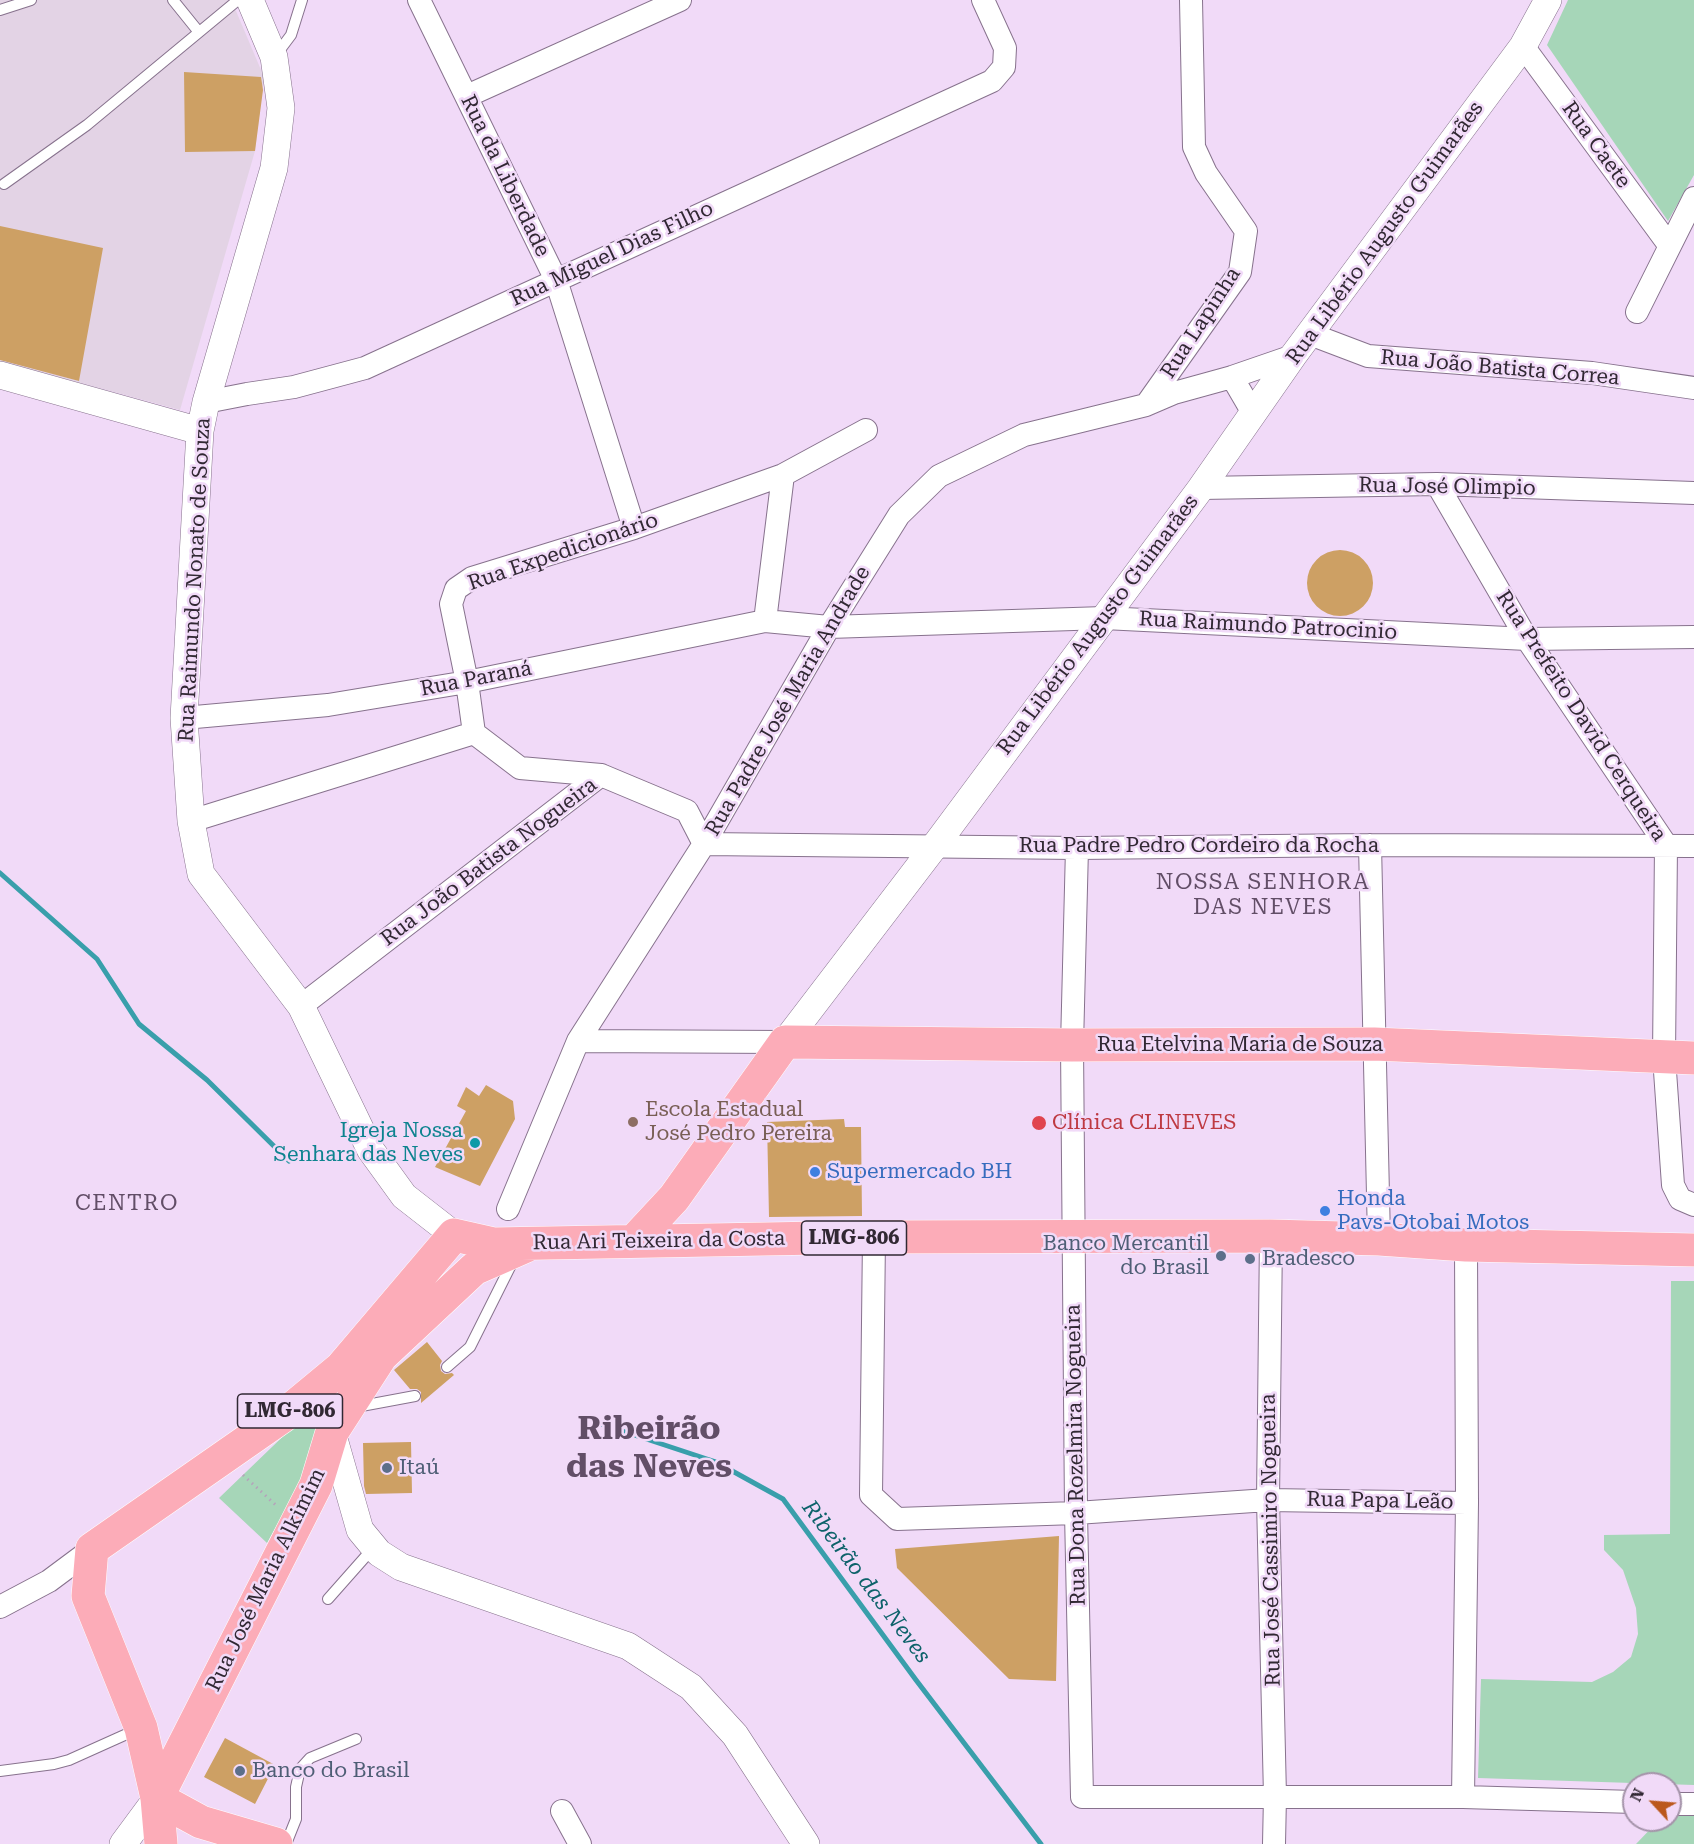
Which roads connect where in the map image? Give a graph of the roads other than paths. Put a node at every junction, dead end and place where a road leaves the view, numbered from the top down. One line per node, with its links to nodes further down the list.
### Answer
1 (32, 0): 11 (lane)
2 (173, 0): 12 (lane)
3 (238, 0): 12 (lane)
4 (250, 0): 14 (street, Rua Raimundo Nonato de Souza)
5 (302, 0): 14 (lane)
6 (419, 0): 15 (street, Rua da Liberdade)
7 (680, 0): 15 (street)
8 (983, 0): 19 (street, Rua Miguel Dias Filho)
9 (1191, 0): 27 (street, Rua Lapinha)
10 (1548, 0): 13 (street, Rua Libério Augusto Guimarães)
11 (0, 10)
12 (198, 31): 16 (lane)
13 (1523, 46): 18 (street, Rua Caete); 21 (street, Rua Libério Augusto Guimarães)
14 (274, 57): 26 (street, Rua Raimundo Nonato de Souza)
15 (467, 96): 19 (street, Rua da Liberdade)
16 (4, 184)
17 (1694, 198): 18 (street)
18 (1669, 245): 20 (street)
19 (556, 280): 26 (street, Rua Miguel Dias Filho); 35 (street, Rua da Liberdade)
20 (1637, 312)
21 (1310, 334): 22 (street, Rua Libério Augusto Guimarães); 25 (street, Rua João Batista Correa)
22 (1293, 356): 24 (street, Rua Padre José Maria Andrade); 28 (street, Rua Libério Augusto Guimarães)
23 (0, 375): 30 (street)
24 (1232, 377): 27 (street, Rua Padre José Maria Andrade); 28 (street)
25 (1694, 388)
26 (206, 402): 30 (street, Rua Raimundo Nonato de Souza)
27 (1146, 405): 38 (street, Rua Padre José Maria Andrade)
28 (1253, 413): 33 (street, Rua Libério Augusto Guimarães)
29 (866, 430): 31 (street, Rua Expedicionário)
30 (200, 431): 42 (street, Rua Raimundo Nonato de Souza)
31 (783, 476): 35 (street, Rua Expedicionário); 37 (street)
32 (1437, 484): 33 (street, Rua José Olimpio); 34 (street, Rua José Olimpio); 40 (street, Rua Prefeito David Cerqueira)
33 (1201, 488): 36 (street, Rua Libério Augusto Guimarães)
34 (1694, 493)
35 (634, 528): 41 (street, Rua Expedicionário)
36 (1104, 618): 38 (street, Rua Raimundo Patrocinio); 40 (street, Rua Raimundo Patrocinio); 50 (street, Rua Libério Augusto Guimarães)
37 (765, 621): 38 (street, Rua Paraná); 41 (street, Rua Paraná)
38 (829, 627): 46 (street, Rua Padre José Maria Andrade)
39 (1694, 637): 40 (street, Rua Raimundo Patrocinio)
40 (1527, 639): 48 (street, Rua Prefeito David Cerqueira)
41 (467, 682): 42 (street, Rua Paraná); 43 (street, Rua Expedicionário)
42 (183, 718): 45 (street, Rua Raimundo Nonato de Souza)
43 (474, 733): 44 (street); 45 (street)
44 (601, 775): 46 (street, Rua João Batista Nogueira); 52 (street, Rua João Batista Nogueira)
45 (191, 821): 52 (street, Rua Raimundo Nonato de Souza)
46 (704, 844): 50 (street, Rua Padre Pedro Cordeiro da Rocha); 53 (street, Rua Padre José Maria Andrade)
47 (1370, 845): 48 (street, Rua Padre Pedro Cordeiro da Rocha); 51 (street, Rua Padre Pedro Cordeiro da Rocha); 55 (street)
48 (1666, 845): 49 (street, Rua Padre Pedro Cordeiro da Rocha); 57 (street, Rua Prefeito David Cerqueira)
49 (1694, 846)
50 (934, 847): 51 (street, Rua Padre Pedro Cordeiro da Rocha); 54 (street, Rua Libério Augusto Guimarães)
51 (1077, 848): 56 (street, Rua Dona Rozelmira Nogueira)
52 (301, 1006): 61 (street, Rua Raimundo Nonato de Souza)
53 (578, 1041): 54 (street); 60 (street, Rua Padre José Maria Andrade)
54 (785, 1042): 56 (highway, Rua Etelvina Maria de Souza); 58 (highway, Rua Libério Augusto Guimarães)
55 (1374, 1044): 56 (highway, Rua Etelvina Maria de Souza); 57 (highway, Rua Etelvina Maria de Souza); 65 (street)
56 (1072, 1045): 62 (street, Rua Dona Rozelmira Nogueira)
57 (1679, 1057): 59 (street, Rua Prefeito David Cerqueira)
58 (674, 1198): 66 (highway, Rua Libério Augusto Guimarães); 67 (highway)
59 (1694, 1205)
60 (508, 1209)
61 (454, 1235): 69 (highway, Rua Ari Teixeira da Costa / LMG-806); 71 (highway); 79 (highway, LMG-806)
62 (1074, 1236): 63 (highway, Rua Ari Teixeira da Costa / LMG-806); 64 (highway, Rua Ari Teixeira da Costa / LMG-806); 77 (street, Rua Dona Rozelmira Nogueira)
63 (1271, 1236): 65 (highway, Rua Ari Teixeira da Costa / LMG-806); 75 (street, Rua José Cassimiro Nogueira)
64 (874, 1237): 67 (highway, Rua Ari Teixeira da Costa / LMG-806); 77 (street, Rua Papa Leão)
65 (1379, 1239): 68 (highway, Rua Ari Teixeira da Costa / LMG-806)
66 (634, 1240): 67 (highway, Rua Ari Teixeira da Costa / LMG-806); 69 (highway, Rua Ari Teixeira da Costa / LMG-806)
67 (705, 1241)
68 (1466, 1245): 70 (highway, Rua Ari Teixeira da Costa / LMG-806); 76 (street)
69 (526, 1246): 71 (highway, Rua José Maria Alkimim / LMG-806); 72 (lane)
70 (1694, 1250)
71 (474, 1269): 74 (highway, Rua José Maria Alkimim / LMG-806)
72 (447, 1367)
73 (415, 1396): 74 (lane)
74 (339, 1420): 78 (street); 85 (highway, Rua José Maria Alkimim / LMG-806)
75 (1268, 1500): 76 (street, Rua Papa Leão); 77 (street, Rua Papa Leão); 88 (street, Rua José Cassimiro Nogueira)
76 (1467, 1503): 89 (street)
77 (1076, 1513): 88 (street, Rua Dona Rozelmira Nogueira)
78 (374, 1547): 82 (lane); 98 (street)
79 (92, 1549): 80 (street); 81 (highway)
80 (49, 1581): 81 (street); 83 (street)
81 (88, 1596): 84 (highway)
82 (328, 1599)
83 (0, 1607)
84 (141, 1728): 85 (highway); 87 (lane); 90 (highway)
85 (192, 1732): 90 (highway, Rua José Maria Alkimim / LMG-806)
86 (356, 1739): 96 (lane)
87 (0, 1771)
88 (1275, 1796): 89 (street); 99 (street, Rua José Cassimiro Nogueira)
89 (1463, 1797): 91 (street)
90 (157, 1798): 93 (street, Rua José Maria Alkimim); 94 (highway); 95 (highway)
91 (1622, 1802)
92 (562, 1811): 97 (street)
93 (123, 1844)
94 (160, 1844)
95 (276, 1844)
96 (286, 1844)
97 (580, 1844)
98 (806, 1844)
99 (1274, 1844)

